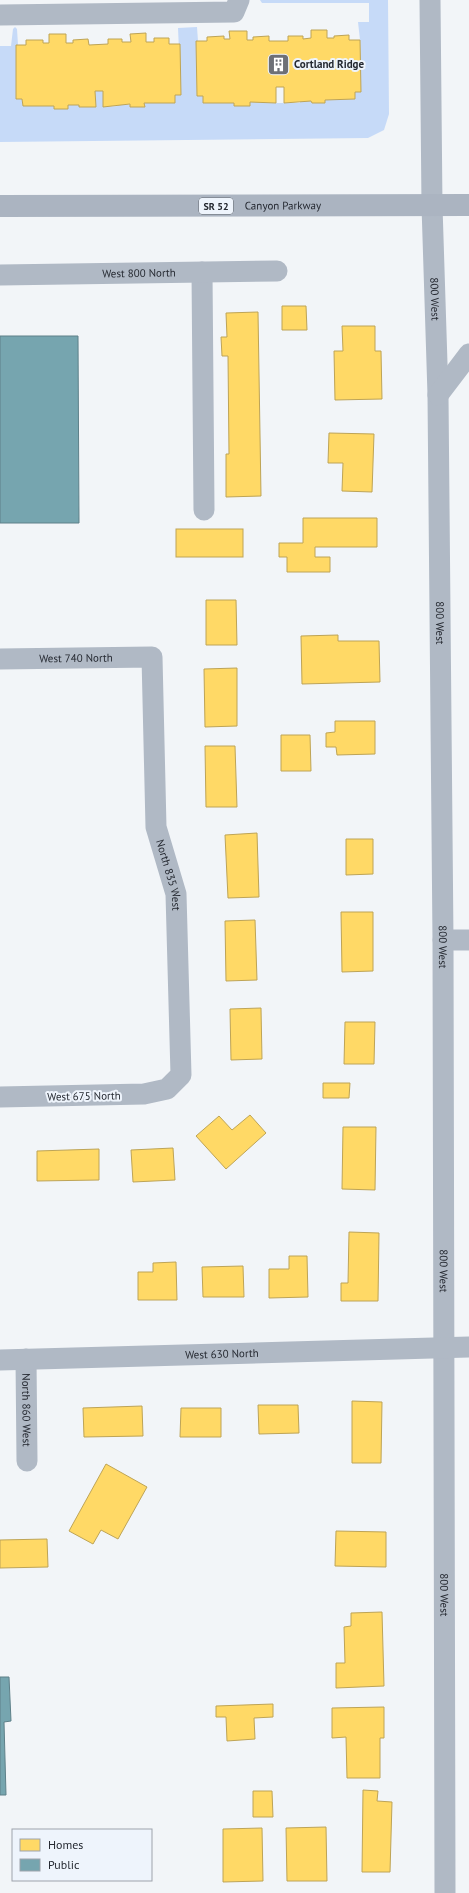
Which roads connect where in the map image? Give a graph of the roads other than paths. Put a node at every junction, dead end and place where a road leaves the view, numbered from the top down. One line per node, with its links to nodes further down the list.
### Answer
1 (239, 0): 3 (street)
2 (430, 0): 6 (street, 800 West)
3 (0, 15)
4 (469, 205): 6 (highway, Canyon Parkway / SR 52)
5 (0, 206): 6 (highway, Canyon Parkway / SR 52)
6 (432, 206): 11 (street, 800 West)
7 (277, 270): 8 (street, West 800 North)
8 (202, 272): 9 (street, West 800 North); 12 (street)
9 (0, 275)
10 (469, 354): 11 (street)
11 (438, 395): 15 (street, 800 West)
12 (204, 510)
13 (152, 657): 14 (street, West 740 North); 17 (street, North 835 West)
14 (0, 659)
15 (443, 940): 16 (street); 19 (street, 800 West)
16 (469, 940)
17 (167, 1089): 18 (street, West 675 North)
18 (0, 1097)
19 (443, 1347): 20 (street, West 630 North); 21 (street, West 630 North); 24 (street, 800 West)
20 (469, 1347)
21 (26, 1359): 22 (street, West 630 North); 23 (street, North 860 West)
22 (0, 1360)
23 (27, 1461)
24 (445, 1893)

